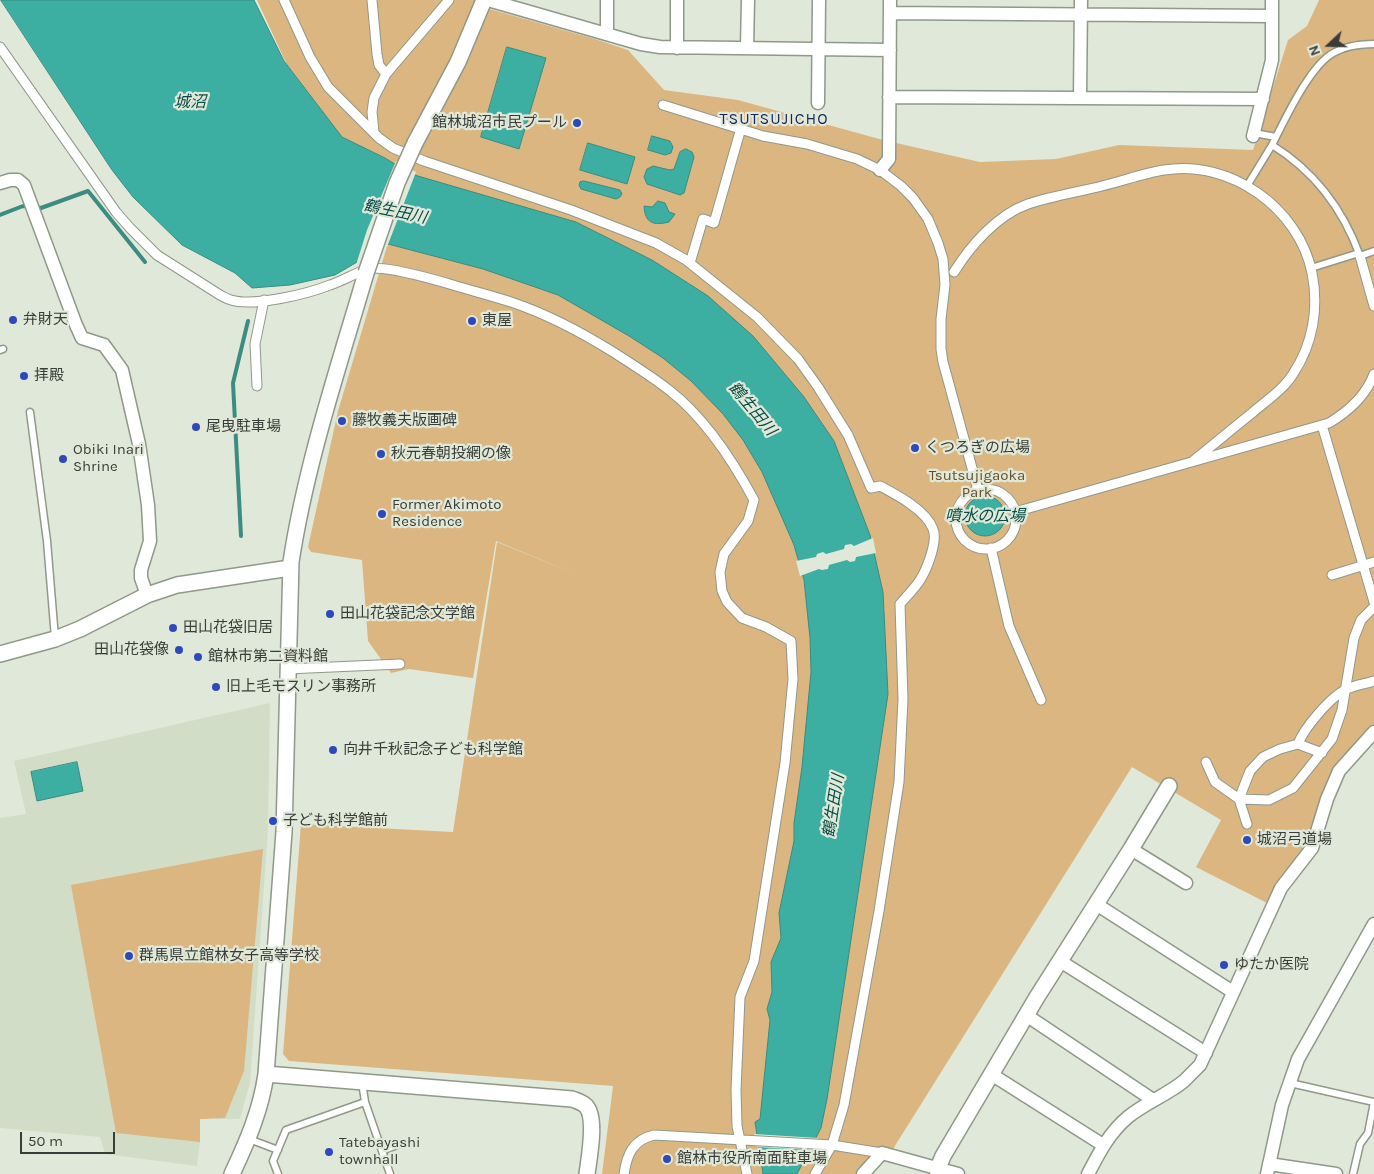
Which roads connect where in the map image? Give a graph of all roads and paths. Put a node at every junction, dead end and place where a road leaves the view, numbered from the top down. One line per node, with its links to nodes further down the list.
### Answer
1 (284, 0): 29 (street)
2 (372, 0): 22 (street)
3 (449, 0): 22 (street)
4 (484, 0): 53 (street, bridge)
5 (488, 0): 15 (street)
6 (608, 0): 15 (street)
7 (677, 0): 18 (street)
8 (748, 0): 19 (street)
9 (819, 0): 20 (street)
10 (1081, 0): 13 (street)
11 (1272, 0): 14 (street)
12 (890, 6): 13 (street); 21 (street)
13 (1081, 14): 14 (street); 24 (street)
14 (1272, 16): 25 (street)
15 (607, 34): 18 (street)
16 (1374, 44): 31 (lane)
17 (0, 47): 41 (street)
18 (677, 48): 19 (street)
19 (748, 48): 20 (street)
20 (818, 49): 21 (street); 26 (street)
21 (890, 50): 23 (street)
22 (386, 74): 29 (street)
23 (889, 97): 24 (street); 33 (street)
24 (1080, 98): 25 (street)
25 (1263, 99): 30 (street)
26 (818, 103)
27 (663, 105): 28 (street)
28 (741, 128): 33 (street); 38 (street)
29 (374, 132): 38 (street)
30 (1253, 134): 31 (lane)
31 (1276, 137): 32 (lane)
32 (1272, 145): 35 (lane); 37 (lane)
33 (880, 170): 48 (street)
34 (0, 183): 55 (street)
35 (1247, 186): 39 (street); 40 (street)
36 (1374, 251): 37 (lane)
37 (1360, 254): 39 (lane); 42 (street)
38 (690, 263): 90 (street)
39 (1311, 268): 47 (street)
40 (954, 272)
41 (264, 300): 44 (street); 88 (street)
42 (1374, 306)
43 (1374, 374): 46 (street)
44 (257, 386)
45 (30, 412): 58 (lane)
46 (1322, 425): 47 (street); 52 (street)
47 (1194, 461): 49 (street)
48 (978, 490): 49 (street); 50 (street)
49 (1015, 512): 50 (street)
50 (991, 548): 64 (street)
51 (1374, 562): 52 (street)
52 (1364, 565): 54 (street); 56 (street)
53 (290, 568): 55 (street); 61 (street)
54 (1332, 576)
55 (147, 595): 58 (street)
56 (1374, 602)
57 (1374, 607): 63 (street)
58 (55, 639): 59 (street)
59 (0, 654)
60 (400, 664): 61 (street)
61 (287, 669): 80 (street)
62 (1374, 681): 63 (street)
63 (1346, 689): 66 (street); 67 (street)
64 (1042, 700)
65 (1374, 732): 77 (street)
66 (1298, 744): 67 (street); 70 (street)
67 (1322, 753): 70 (street)
68 (1206, 762): 70 (street)
69 (1169, 786): 72 (street)
70 (1239, 799): 71 (street)
71 (1247, 824)
72 (1131, 849): 73 (street); 74 (street)
73 (1186, 883)
74 (1096, 904): 76 (street); 77 (street)
75 (1374, 924): 83 (street)
76 (1060, 960): 78 (street); 79 (street)
77 (1233, 992): 79 (street)
78 (1026, 1015): 81 (street); 84 (street)
79 (1206, 1052): 84 (street)
80 (266, 1074): 82 (street); 87 (street)
81 (991, 1074): 91 (street); 96 (street)
82 (362, 1082): 85 (lane); 100 (street)
83 (1290, 1084): 86 (lane); 95 (street)
84 (1153, 1100): 91 (street)
85 (365, 1102): 92 (lane); 93 (lane)
86 (1374, 1102): 108 (lane)
87 (248, 1138): 92 (lane); 97 (street)
88 (740, 1139): 90 (street); 101 (street); 102 (street)
89 (399, 1144): 93 (lane)
90 (828, 1145): 94 (street); 103 (street)
91 (1103, 1145): 106 (street)
92 (278, 1150): 98 (lane)
93 (382, 1151): 99 (lane)
94 (882, 1152): 96 (street); 104 (street)
95 (1268, 1169): 107 (street)
96 (938, 1171): 105 (street)
97 (232, 1174)
98 (278, 1174)
99 (390, 1174)
100 (588, 1174)
101 (624, 1174)
102 (747, 1174)
103 (815, 1174)
104 (863, 1174)
105 (958, 1174)
106 (1088, 1174)
107 (1336, 1174)
108 (1353, 1174)

